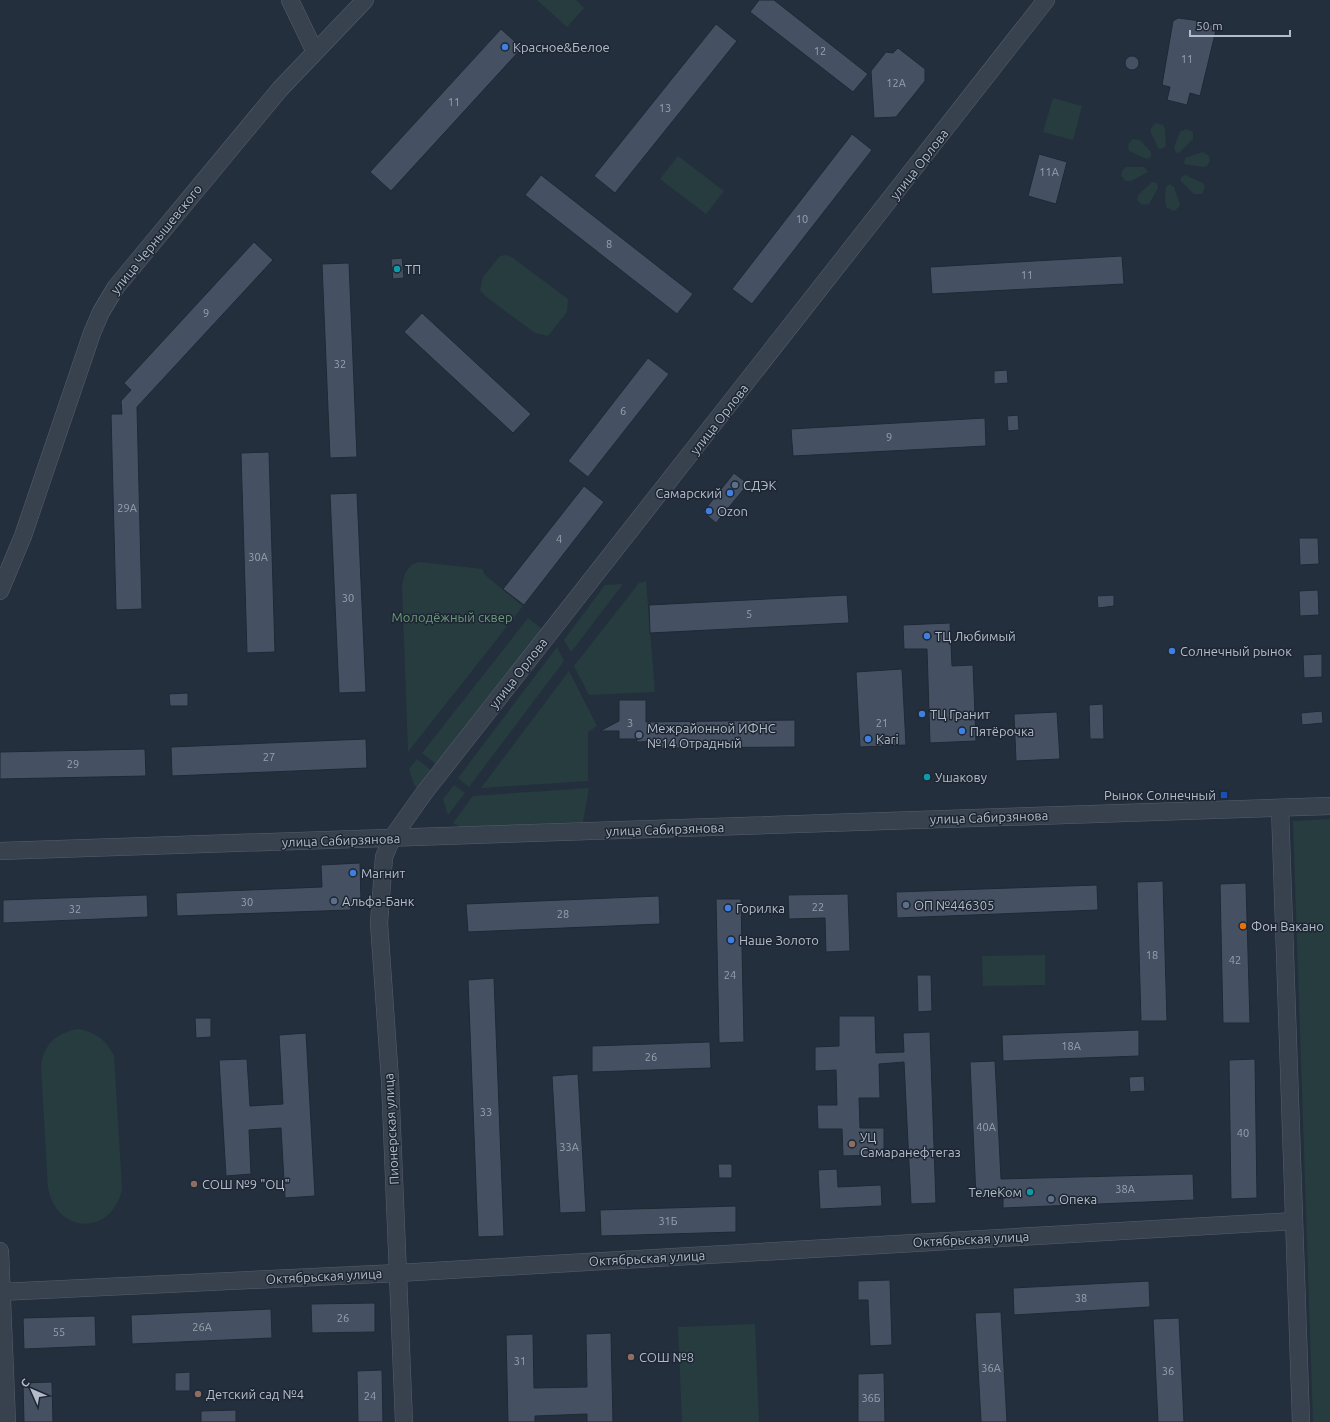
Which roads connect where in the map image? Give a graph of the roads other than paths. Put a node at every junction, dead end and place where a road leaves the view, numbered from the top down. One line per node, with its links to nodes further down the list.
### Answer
1 (290, 0): 4 (street)
2 (365, 0): 4 (street, улица Чернышевского)
3 (1046, 0): 8 (street, улица Орлова)
4 (315, 52): 5 (street, улица Чернышевского)
5 (0, 591)
6 (1330, 806): 7 (street, улица Сабирзянова)
7 (1280, 808): 8 (street, улица Сабирзянова); 10 (street)
8 (392, 838): 9 (street, улица Сабирзянова); 12 (street, Пионерская улица)
9 (0, 851)
10 (1294, 1221): 12 (street, Октябрьская улица); 16 (street)
11 (0, 1251): 13 (street)
12 (398, 1273): 13 (street, Октябрьская улица); 15 (street, Пионерская улица)
13 (1, 1292): 14 (street)
14 (7, 1422)
15 (404, 1422)
16 (1301, 1422)

